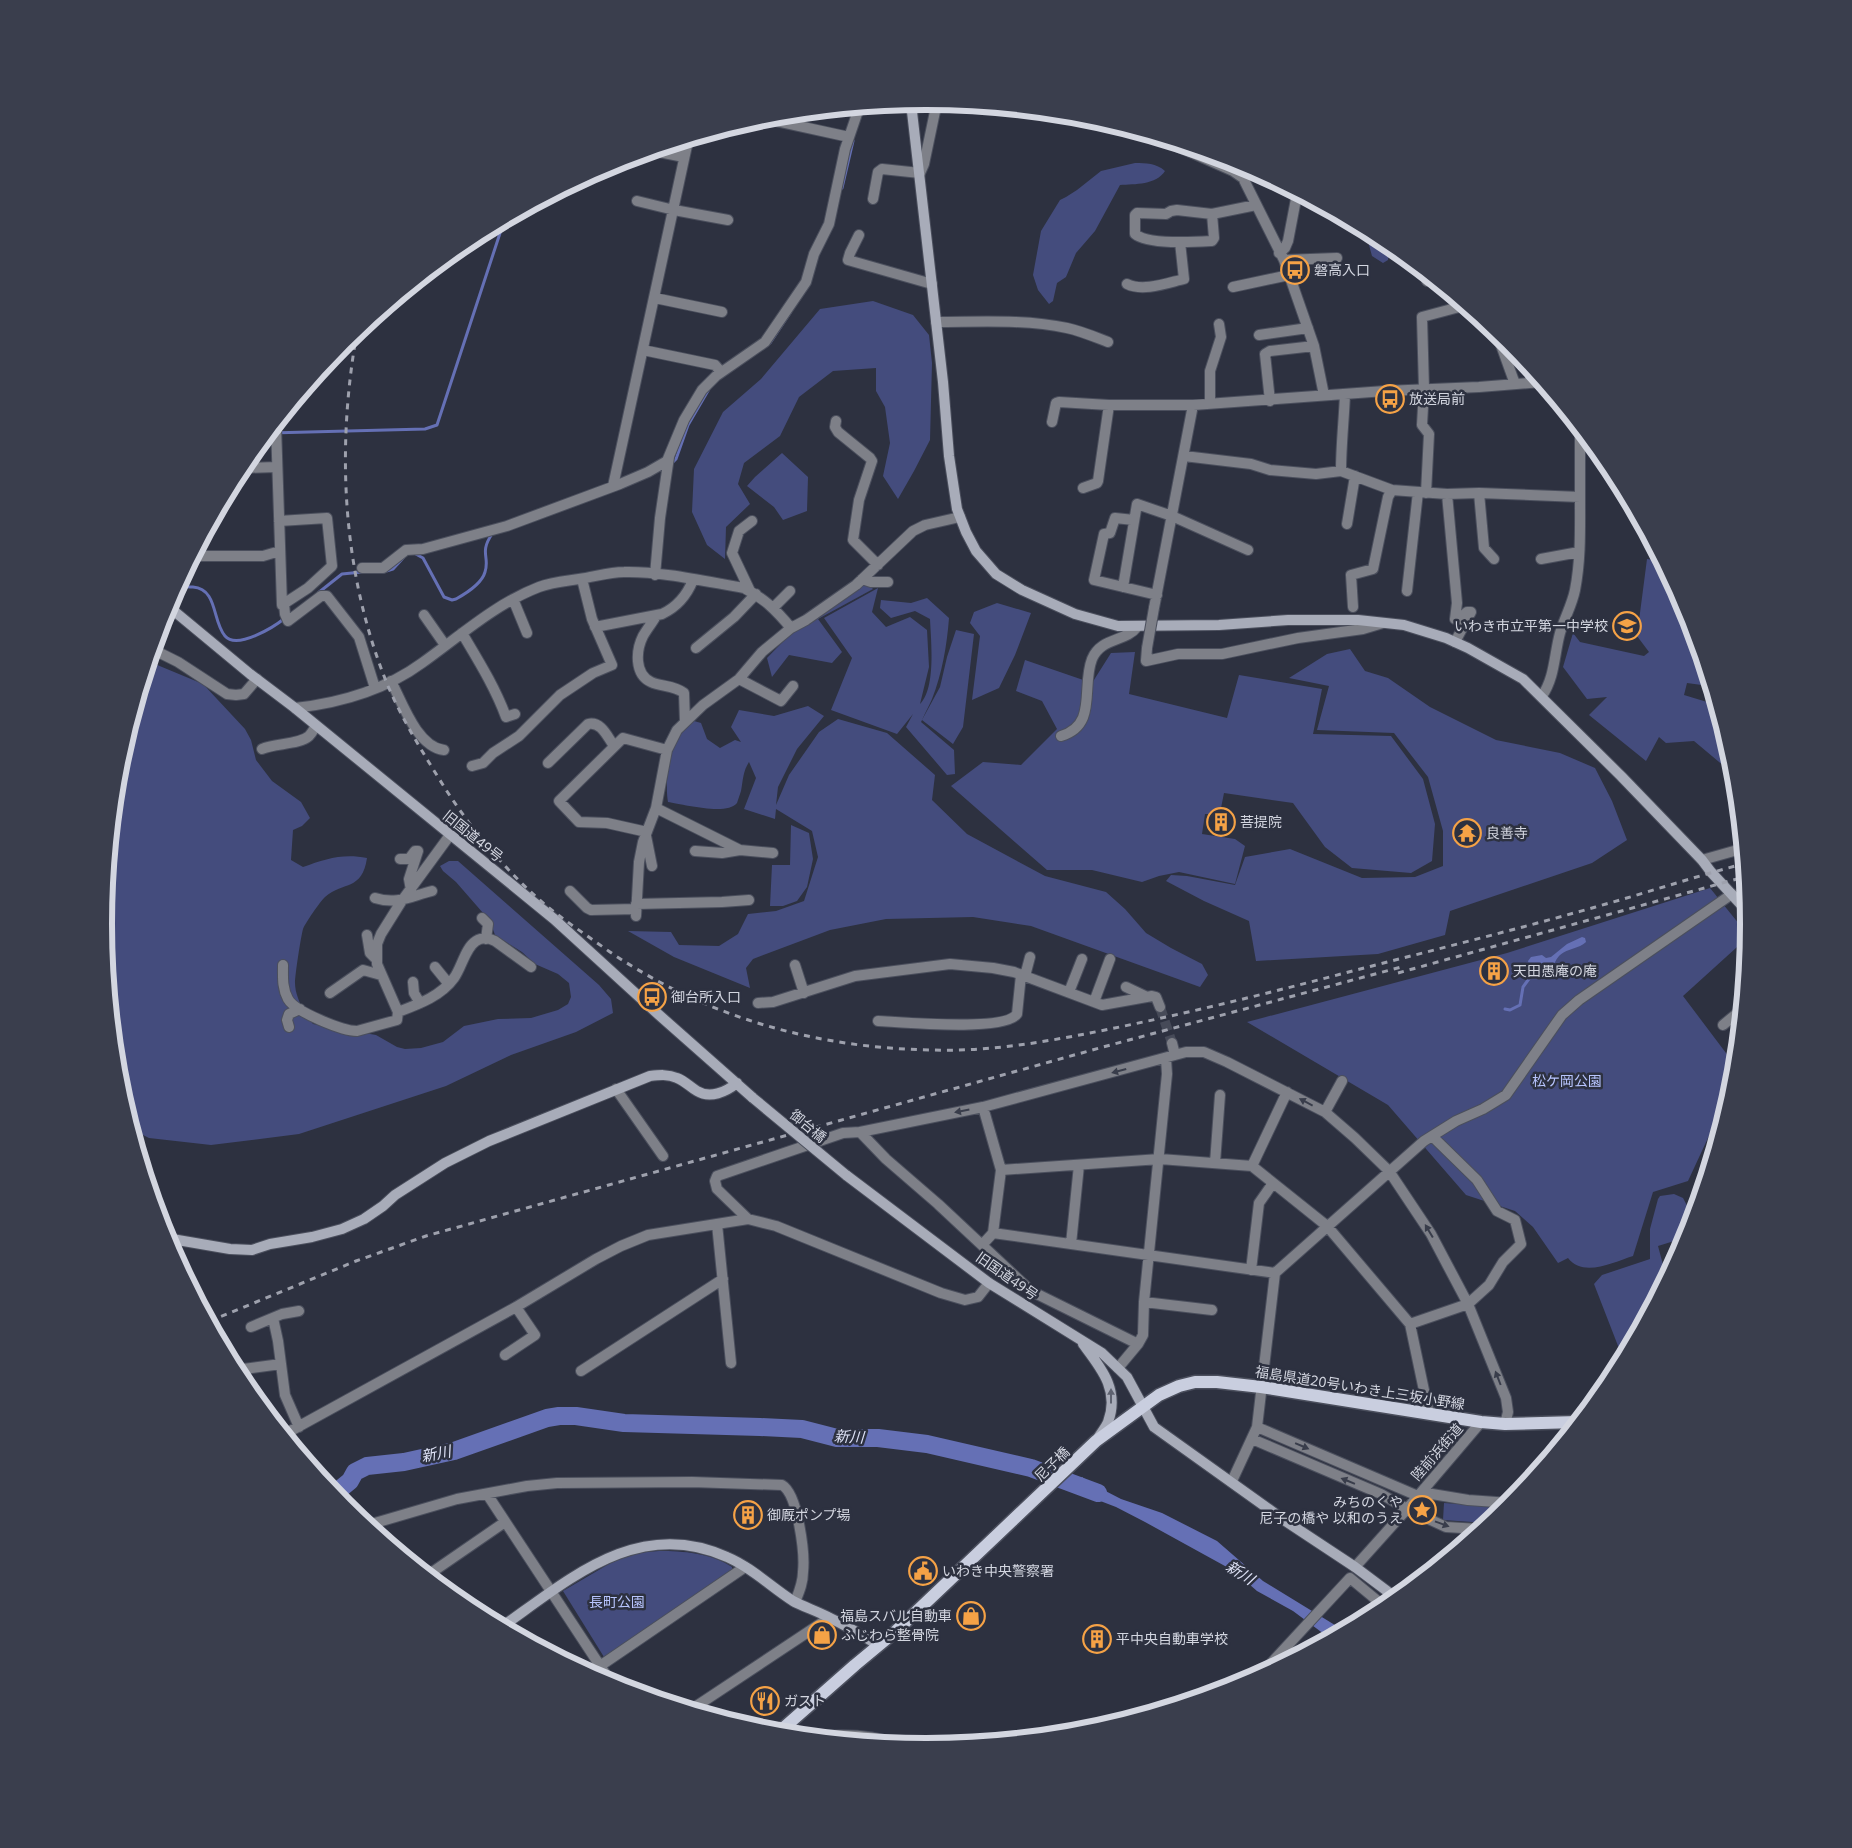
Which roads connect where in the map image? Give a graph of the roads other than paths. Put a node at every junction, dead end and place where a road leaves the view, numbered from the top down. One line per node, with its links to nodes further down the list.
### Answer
1 (935, 110): 10 (street)
2 (912, 111): 10 (street)
3 (857, 113): 5 (street)
4 (786, 123): 5 (street)
5 (849, 137): 37 (street)
6 (687, 146): 8 (street)
7 (664, 153): 8 (street)
8 (684, 157): 15 (street)
9 (1232, 170): 14 (street)
10 (920, 173): 11 (street); 23 (street)
11 (873, 199)
12 (1296, 199): 20 (street)
13 (637, 201): 15 (street)
14 (1256, 205): 16 (street); 20 (street)
15 (674, 210): 17 (street); 26 (street)
16 (1212, 214): 19 (street); 19 (street)
17 (728, 220)
18 (859, 235): 23 (street)
19 (1180, 242): 24 (street)
20 (1281, 257): 21 (street); 22 (street)
21 (1337, 258)
22 (1289, 275): 25 (street); 31 (street)
23 (932, 284): 29 (street)
24 (1127, 284)
25 (1234, 287)
26 (655, 298): 28 (street); 36 (street)
27 (1458, 307): 40 (street)
28 (722, 312)
29 (936, 322): 33 (street); 65 (street)
30 (1218, 324): 44 (street)
31 (1308, 328): 32 (street); 34 (street)
32 (1259, 335)
33 (1108, 342)
34 (1314, 346): 42 (street); 43 (street)
35 (1502, 348): 39 (street)
36 (644, 350): 37 (street); 57 (street)
37 (721, 372): 52 (street)
38 (1534, 382): 39 (street)
39 (1515, 384): 40 (street)
40 (1424, 389): 41 (street); 60 (street)
41 (1345, 394): 42 (street); 55 (street)
42 (1324, 395): 43 (street)
43 (1270, 401): 44 (street)
44 (1210, 404): 46 (street)
45 (1110, 405): 46 (street); 48 (street); 58 (street)
46 (1193, 406): 51 (street)
47 (836, 421): 76 (street)
48 (1052, 422)
49 (276, 433): 53 (street)
50 (1580, 439): 63 (street)
51 (1184, 456): 55 (street); 64 (street)
52 (669, 460): 57 (street); 78 (street)
53 (277, 467): 54 (street); 67 (street)
54 (252, 468)
55 (1341, 471): 56 (street)
56 (1355, 476): 59 (street); 69 (street)
57 (613, 486): 77 (street)
58 (1083, 488)
59 (1392, 490): 60 (street); 89 (street)
60 (1422, 492): 62 (street); 85 (street)
61 (1479, 493): 62 (street); 63 (street); 74 (street)
62 (1447, 494): 101 (street)
63 (1580, 497): 72 (street)
64 (1172, 516): 66 (street); 70 (street); 87 (street)
65 (960, 517): 76 (street); 96 (street)
66 (1134, 520): 83 (street); 83 (street)
67 (279, 521): 71 (street); 92 (street)
68 (752, 521): 86 (street)
69 (1347, 524)
70 (1248, 550)
71 (280, 551): 73 (street); 92 (street)
72 (1580, 552): 75 (street); 110 (street)
73 (200, 556)
74 (1494, 558)
75 (1541, 559)
76 (878, 565): 80 (street)
77 (362, 568)
78 (655, 575): 79 (street); 81 (street)
79 (582, 579): 88 (street); 97 (street)
80 (862, 579): 82 (street); 98 (street)
81 (693, 580): 86 (street); 94 (street)
82 (888, 582)
83 (1123, 587): 87 (street)
84 (790, 591): 90 (street)
85 (1407, 591)
86 (753, 592): 90 (street); 103 (street)
87 (1157, 595): 95 (street, bridge)
88 (513, 600): 99 (street); 100 (street)
89 (1353, 607)
90 (773, 608): 98 (street)
91 (174, 611): 106 (street, 旧国道49号)
92 (286, 613): 109 (street)
93 (424, 615): 102 (street)
94 (656, 616): 97 (street); 113 (street)
95 (1386, 622): 96 (street); 101 (street)
96 (1137, 626): 115 (street)
97 (595, 627): 121 (street)
98 (791, 628): 105 (street)
99 (462, 633): 102 (street); 112 (street)
100 (527, 633)
101 (1455, 642): 110 (street)
102 (445, 645): 107 (street)
103 (696, 648)
104 (159, 652): 106 (street)
105 (739, 679): 108 (street); 113 (street)
106 (257, 680): 111 (street, 旧国道49号)
107 (391, 681): 109 (street); 118 (street)
108 (793, 686)
109 (375, 688): 111 (street)
110 (1542, 696): 130 (street)
111 (295, 708): 114 (street, 旧国道49号)
112 (515, 714)
113 (685, 722): 119 (street)
114 (316, 726): 117 (street); 124 (street, 旧国道49号)
115 (1061, 736)
116 (614, 746): 119 (street); 120 (street); 123 (street)
117 (262, 749)
118 (444, 750)
119 (667, 750): 122 (street)
120 (548, 763)
121 (472, 766)
122 (656, 808): 123 (street); 125 (street)
123 (647, 834): 131 (street); 140 (street)
124 (450, 835): 132 (street); 174 (street, 旧国道49号)
125 (740, 850): 127 (street); 128 (street)
126 (1736, 850): 130 (street)
127 (694, 851)
128 (773, 853)
129 (400, 859): 132 (street)
130 (1702, 860): 135 (street)
131 (652, 866)
132 (411, 890): 137 (street)
133 (570, 891): 140 (street)
134 (432, 892): 137 (street)
135 (1732, 894): 139 (street); 182 (street)
136 (375, 898): 137 (street)
137 (402, 900): 145 (street)
138 (749, 900): 140 (street)
139 (1739, 902)
140 (636, 910)
141 (482, 918): 143 (street)
142 (367, 935): 145 (street)
143 (486, 939): 151 (street); 155 (street)
144 (1030, 957): 153 (street)
145 (376, 959): 152 (street)
146 (1082, 959): 157 (street)
147 (1110, 959): 161 (street)
148 (283, 965): 165 (street)
149 (795, 965): 159 (street)
150 (435, 967): 155 (street)
151 (531, 967)
152 (382, 975): 158 (street); 166 (street)
153 (1023, 975): 157 (street); 159 (street); 168 (street)
154 (413, 982): 162 (street)
155 (448, 983): 162 (street)
156 (1126, 987): 160 (street)
157 (1069, 992): 161 (street)
158 (330, 993)
159 (804, 993): 163 (street)
160 (1144, 996): 161 (street); 164 (street)
161 (1094, 1002)
162 (420, 1003): 166 (street)
163 (758, 1003)
164 (1160, 1007)
165 (300, 1009): 166 (street); 170 (street)
166 (398, 1012)
167 (1734, 1016): 169 (street)
168 (878, 1021)
169 (1723, 1025)
170 (290, 1027)
171 (1172, 1043): 172 (street)
172 (1171, 1057): 176 (street); 179 (street, one-way to 179); 184 (street)
173 (1342, 1081): 180 (street)
174 (737, 1083): 175 (street); 178 (street, 旧国道49号)
175 (616, 1090): 183 (street); 196 (street)
176 (1287, 1092): 180 (street, one-way to 176); 187 (street)
177 (1220, 1095): 185 (street)
178 (753, 1098): 190 (street, 御台橋, bridge)
179 (983, 1107): 181 (street, one-way to 181); 188 (street)
180 (1325, 1112): 189 (street)
181 (860, 1132): 192 (street); 198 (street)
182 (1432, 1136): 189 (street); 205 (street)
183 (663, 1156)
184 (1160, 1159): 185 (street); 186 (street); 199 (street)
185 (1215, 1163): 187 (street)
186 (1079, 1165): 188 (street); 197 (street)
187 (1252, 1166): 191 (street)
188 (1001, 1170): 195 (street)
189 (1389, 1170): 194 (street); 205 (street, one-way to 189)
190 (846, 1175): 203 (street, 旧国道49号)
191 (1274, 1183): 194 (street); 200 (street)
192 (748, 1219): 193 (street); 203 (street)
193 (717, 1224): 202 (street); 206 (street)
194 (1327, 1226): 201 (street); 210 (street)
195 (993, 1233): 197 (street); 198 (street)
196 (176, 1240)
197 (1072, 1244): 199 (street)
198 (982, 1245): 213 (street)
199 (1149, 1256): 200 (street); 204 (street)
200 (1251, 1270): 201 (street)
201 (1275, 1273): 220 (street)
202 (723, 1279): 215 (street); 219 (street)
203 (989, 1283): 212 (street, 旧国道49号)
204 (1144, 1302): 207 (street); 213 (street)
205 (1468, 1304): 210 (street); 225 (street, one-way to 205)
206 (516, 1307): 214 (street); 226 (street)
207 (1212, 1310)
208 (299, 1311): 209 (street)
209 (273, 1318): 211 (street); 216 (street)
210 (1410, 1324): 222 (street)
211 (251, 1327)
212 (1078, 1339): 217 (street, 旧国道49号); 230 (street, one-way to 212)
213 (1138, 1344): 217 (street)
214 (505, 1355)
215 (731, 1362)
216 (281, 1364): 218 (street); 226 (street)
217 (1118, 1368): 221 (street, 旧国道49号)
218 (245, 1369)
219 (581, 1371)
220 (1261, 1387): 221 (main road, 福島県道20号いわき上三坂小野線); 222 (main road, 福島県道20号いわき上三坂小野線); 227 (street)
221 (1144, 1406): 230 (main road, 福島県道20号いわき上三坂小野線); 231 (street, 旧国道49号)
222 (1429, 1414): 223 (main road, 福島県道20号いわき上三坂小野線)
223 (1481, 1422): 225 (main road, 福島県道20号いわき上三坂小野線); 233 (street, 陸前浜街道)
224 (1570, 1422): 225 (main road, 福島県道20号いわき上三坂小野線)
225 (1505, 1424)
226 (298, 1426): 228 (street)
227 (1257, 1427): 229 (street); 233 (street, one-way to 233)
228 (289, 1431)
229 (1252, 1439): 231 (street); 235 (street, one-way to 229)
230 (1096, 1441): 248 (main road, 尼子橋)
231 (1232, 1481): 240 (street, 旧国道49号)
232 (486, 1494): 236 (street); 237 (street); 245 (street)
233 (1418, 1496): 234 (street); 235 (street, 陸前浜街道)
234 (1500, 1502)
235 (1408, 1509): 238 (street, one-way to 238); 240 (street, 陸前浜街道)
236 (504, 1522): 241 (street); 242 (street)
237 (375, 1523)
238 (1471, 1529)
239 (745, 1567): 242 (street); 245 (street); 250 (street)
240 (1355, 1567): 243 (street, 旧国道49号)
241 (433, 1572)
242 (551, 1592): 247 (street); 250 (street)
243 (1389, 1593)
244 (1377, 1601): 249 (street)
245 (795, 1602): 246 (street)
246 (829, 1618): 248 (street); 253 (street)
247 (508, 1622)
248 (878, 1645): 254 (main road)
249 (1288, 1653)
250 (600, 1666): 251 (street); 252 (street)
251 (598, 1668)
252 (603, 1671)
253 (698, 1705)
254 (789, 1726)

